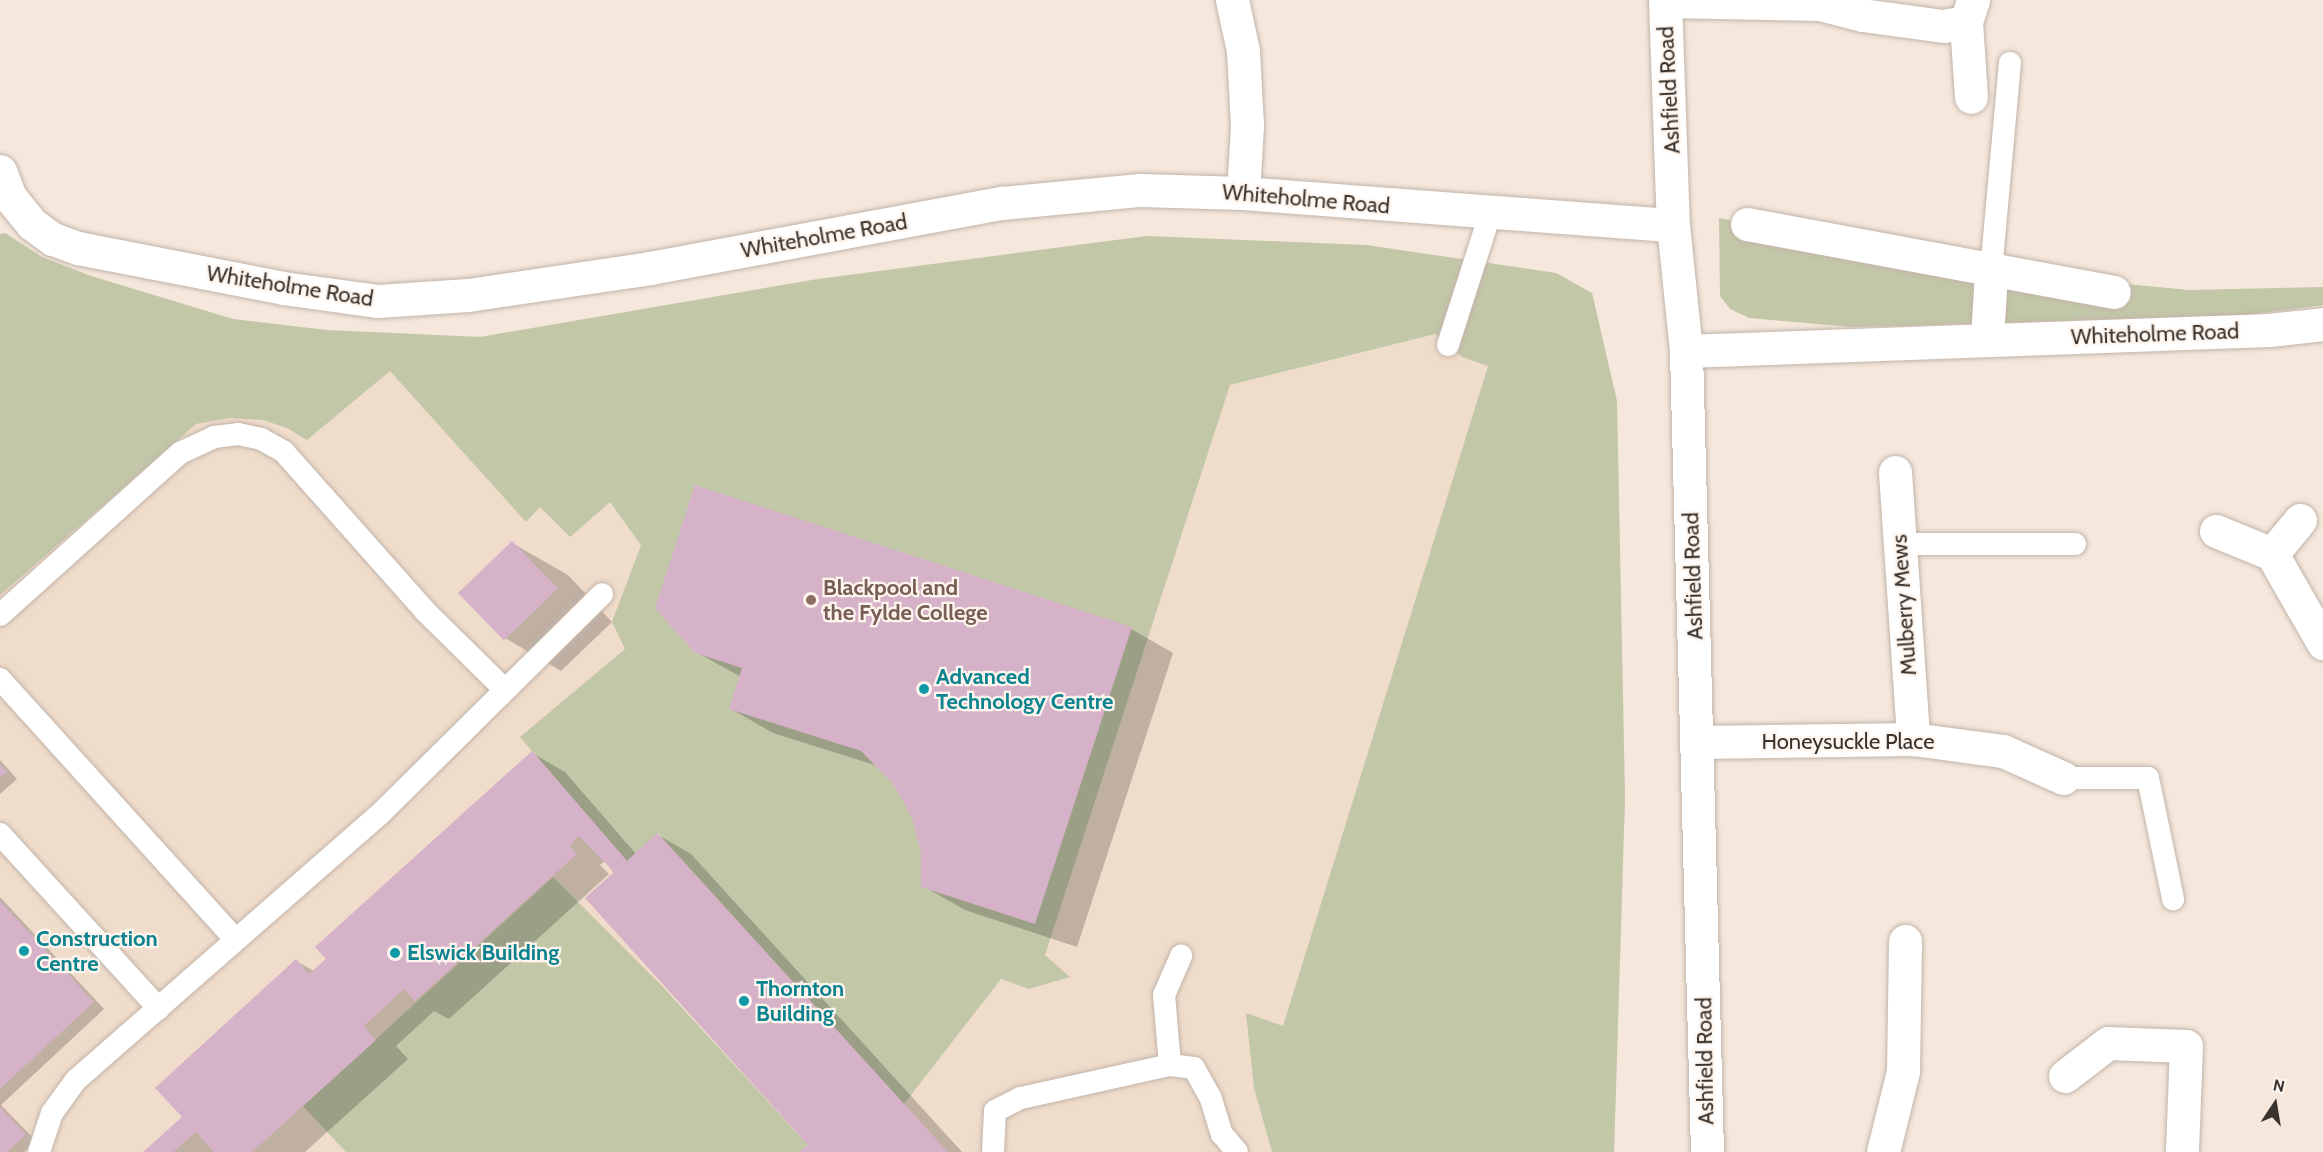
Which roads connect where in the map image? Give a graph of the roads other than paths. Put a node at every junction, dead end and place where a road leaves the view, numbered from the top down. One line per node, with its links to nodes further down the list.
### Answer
1 (1232, 0): 7 (street)
2 (1665, 0): 3 (street); 10 (street, Ashfield Road)
3 (1970, 11): 5 (street)
4 (2010, 63): 11 (lane)
5 (1971, 97)
6 (3, 190): 7 (street, Whiteholme Road)
7 (1243, 193): 8 (street, Whiteholme Road)
8 (1490, 214): 10 (street, Whiteholme Road); 15 (lane)
9 (1747, 224): 11 (street, Whiteholme Road)
10 (1673, 225): 16 (street, Ashfield Road)
11 (1991, 271): 12 (street, Whiteholme Road); 14 (street)
12 (2114, 292)
13 (2323, 324): 14 (street, Whiteholme Road)
14 (1987, 339): 16 (street, Whiteholme Road)
15 (1448, 345)
16 (1686, 351): 29 (street, Ashfield Road)
17 (1895, 472): 20 (street, Mulberry Mews)
18 (2300, 520): 22 (street)
19 (2216, 531): 22 (street)
20 (1900, 544): 21 (lane); 28 (street, Mulberry Mews)
21 (2075, 544)
22 (2272, 554): 25 (street)
23 (602, 594): 27 (lane)
24 (0, 615): 27 (lane)
25 (2323, 643)
26 (0, 679): 33 (lane)
27 (504, 689): 33 (lane)
28 (1913, 739): 29 (street, Honeysuckle Place); 30 (street, Honeysuckle Place)
29 (1698, 742): 43 (street, Ashfield Road)
30 (2063, 778): 32 (lane)
31 (0, 834): 36 (lane)
32 (2173, 899)
33 (235, 939): 36 (lane)
34 (1905, 941): 44 (street)
35 (1181, 956): 37 (lane)
36 (159, 1009): 40 (lane)
37 (1170, 1065): 39 (lane); 41 (lane)
38 (2065, 1076): 45 (street)
39 (1220, 1143): 42 (lane)
40 (39, 1152)
41 (993, 1152)
42 (1237, 1152)
43 (1707, 1152)
44 (1883, 1152)
45 (2182, 1152)

